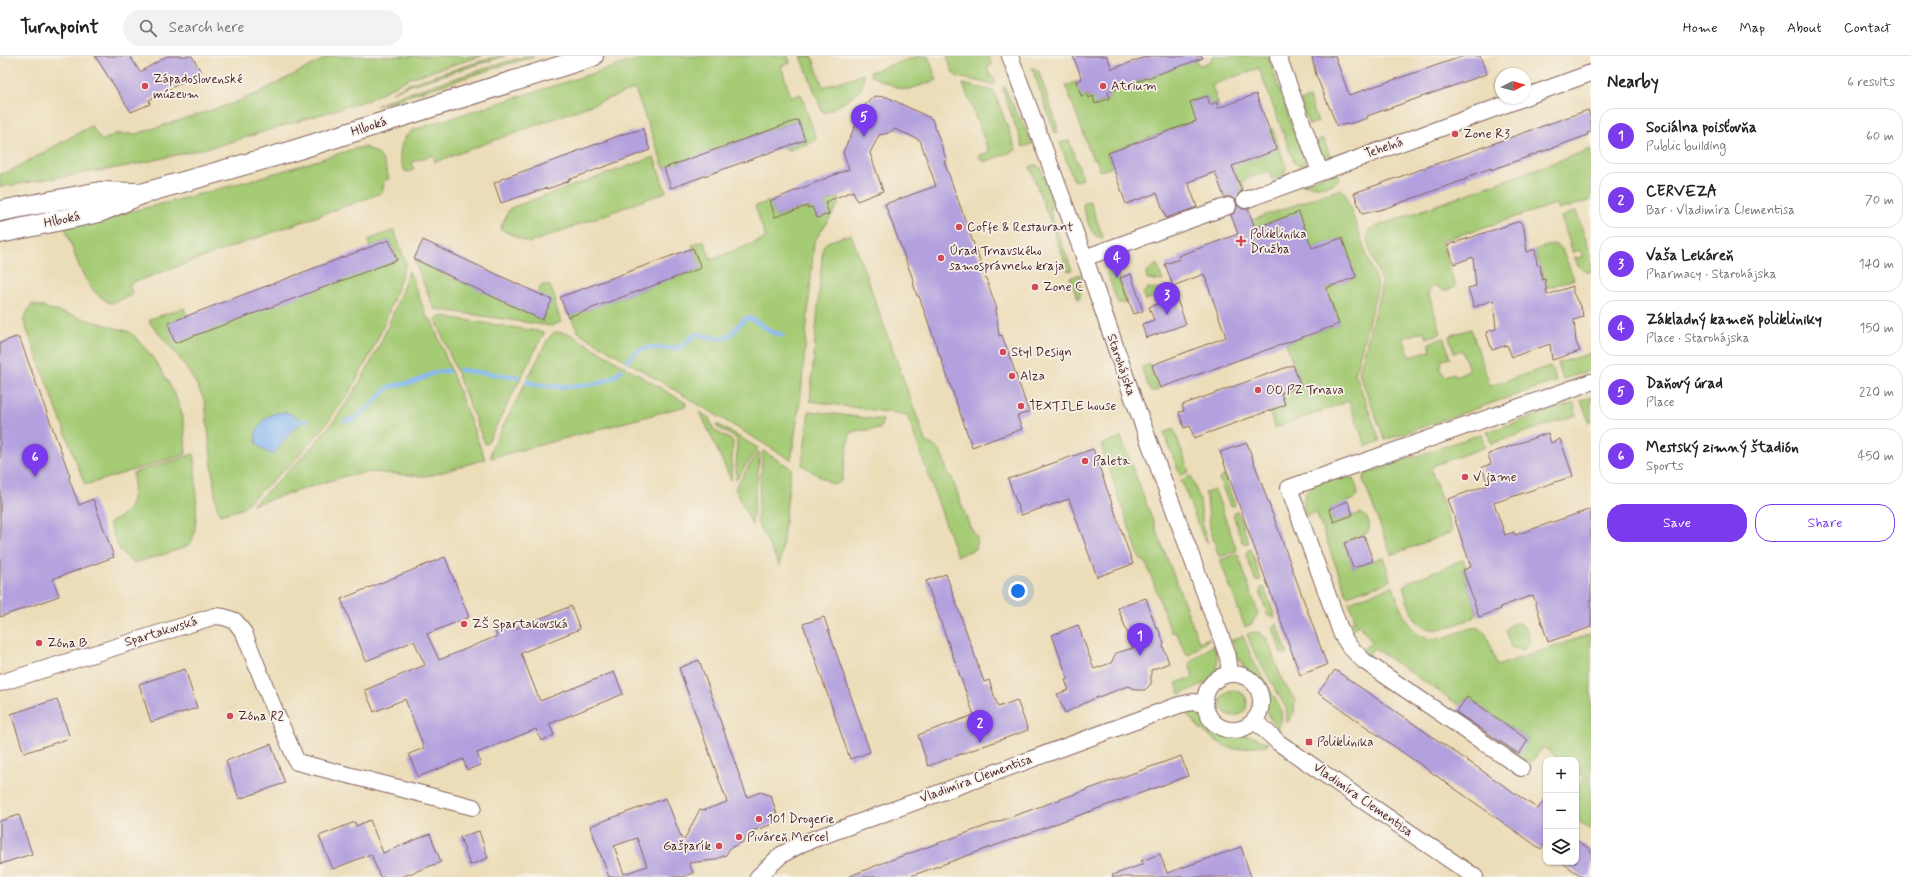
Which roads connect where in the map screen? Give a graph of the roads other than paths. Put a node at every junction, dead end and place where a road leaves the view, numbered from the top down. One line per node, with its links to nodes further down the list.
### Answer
1 (593, 56): 8 (street, Hlboká)
2 (1010, 56): 13 (street, Starohájska)
3 (1278, 56): 7 (street)
4 (1591, 73): 5 (street, Tehelná)
5 (1531, 95)
6 (1507, 104): 7 (street, Tehelná)
7 (1320, 172): 9 (street, Tehelná)
8 (144, 193): 11 (street, Hlboká); 12 (street, Hlboká)
9 (1245, 200)
10 (1228, 206): 13 (street)
11 (1, 209)
12 (0, 233)
13 (1084, 258): 15 (street, Starohájska)
14 (1591, 382): 19 (street)
15 (1230, 674): 17 (street); 18 (street)
16 (0, 683): 20 (street, Spartakovská)
17 (1205, 704): 18 (street); 21 (street, Vladimíra Clementisa)
18 (1254, 720): 22 (street, Vladimíra Clementisa)
19 (1521, 768)
20 (473, 807)
21 (758, 877)
22 (1475, 877)

